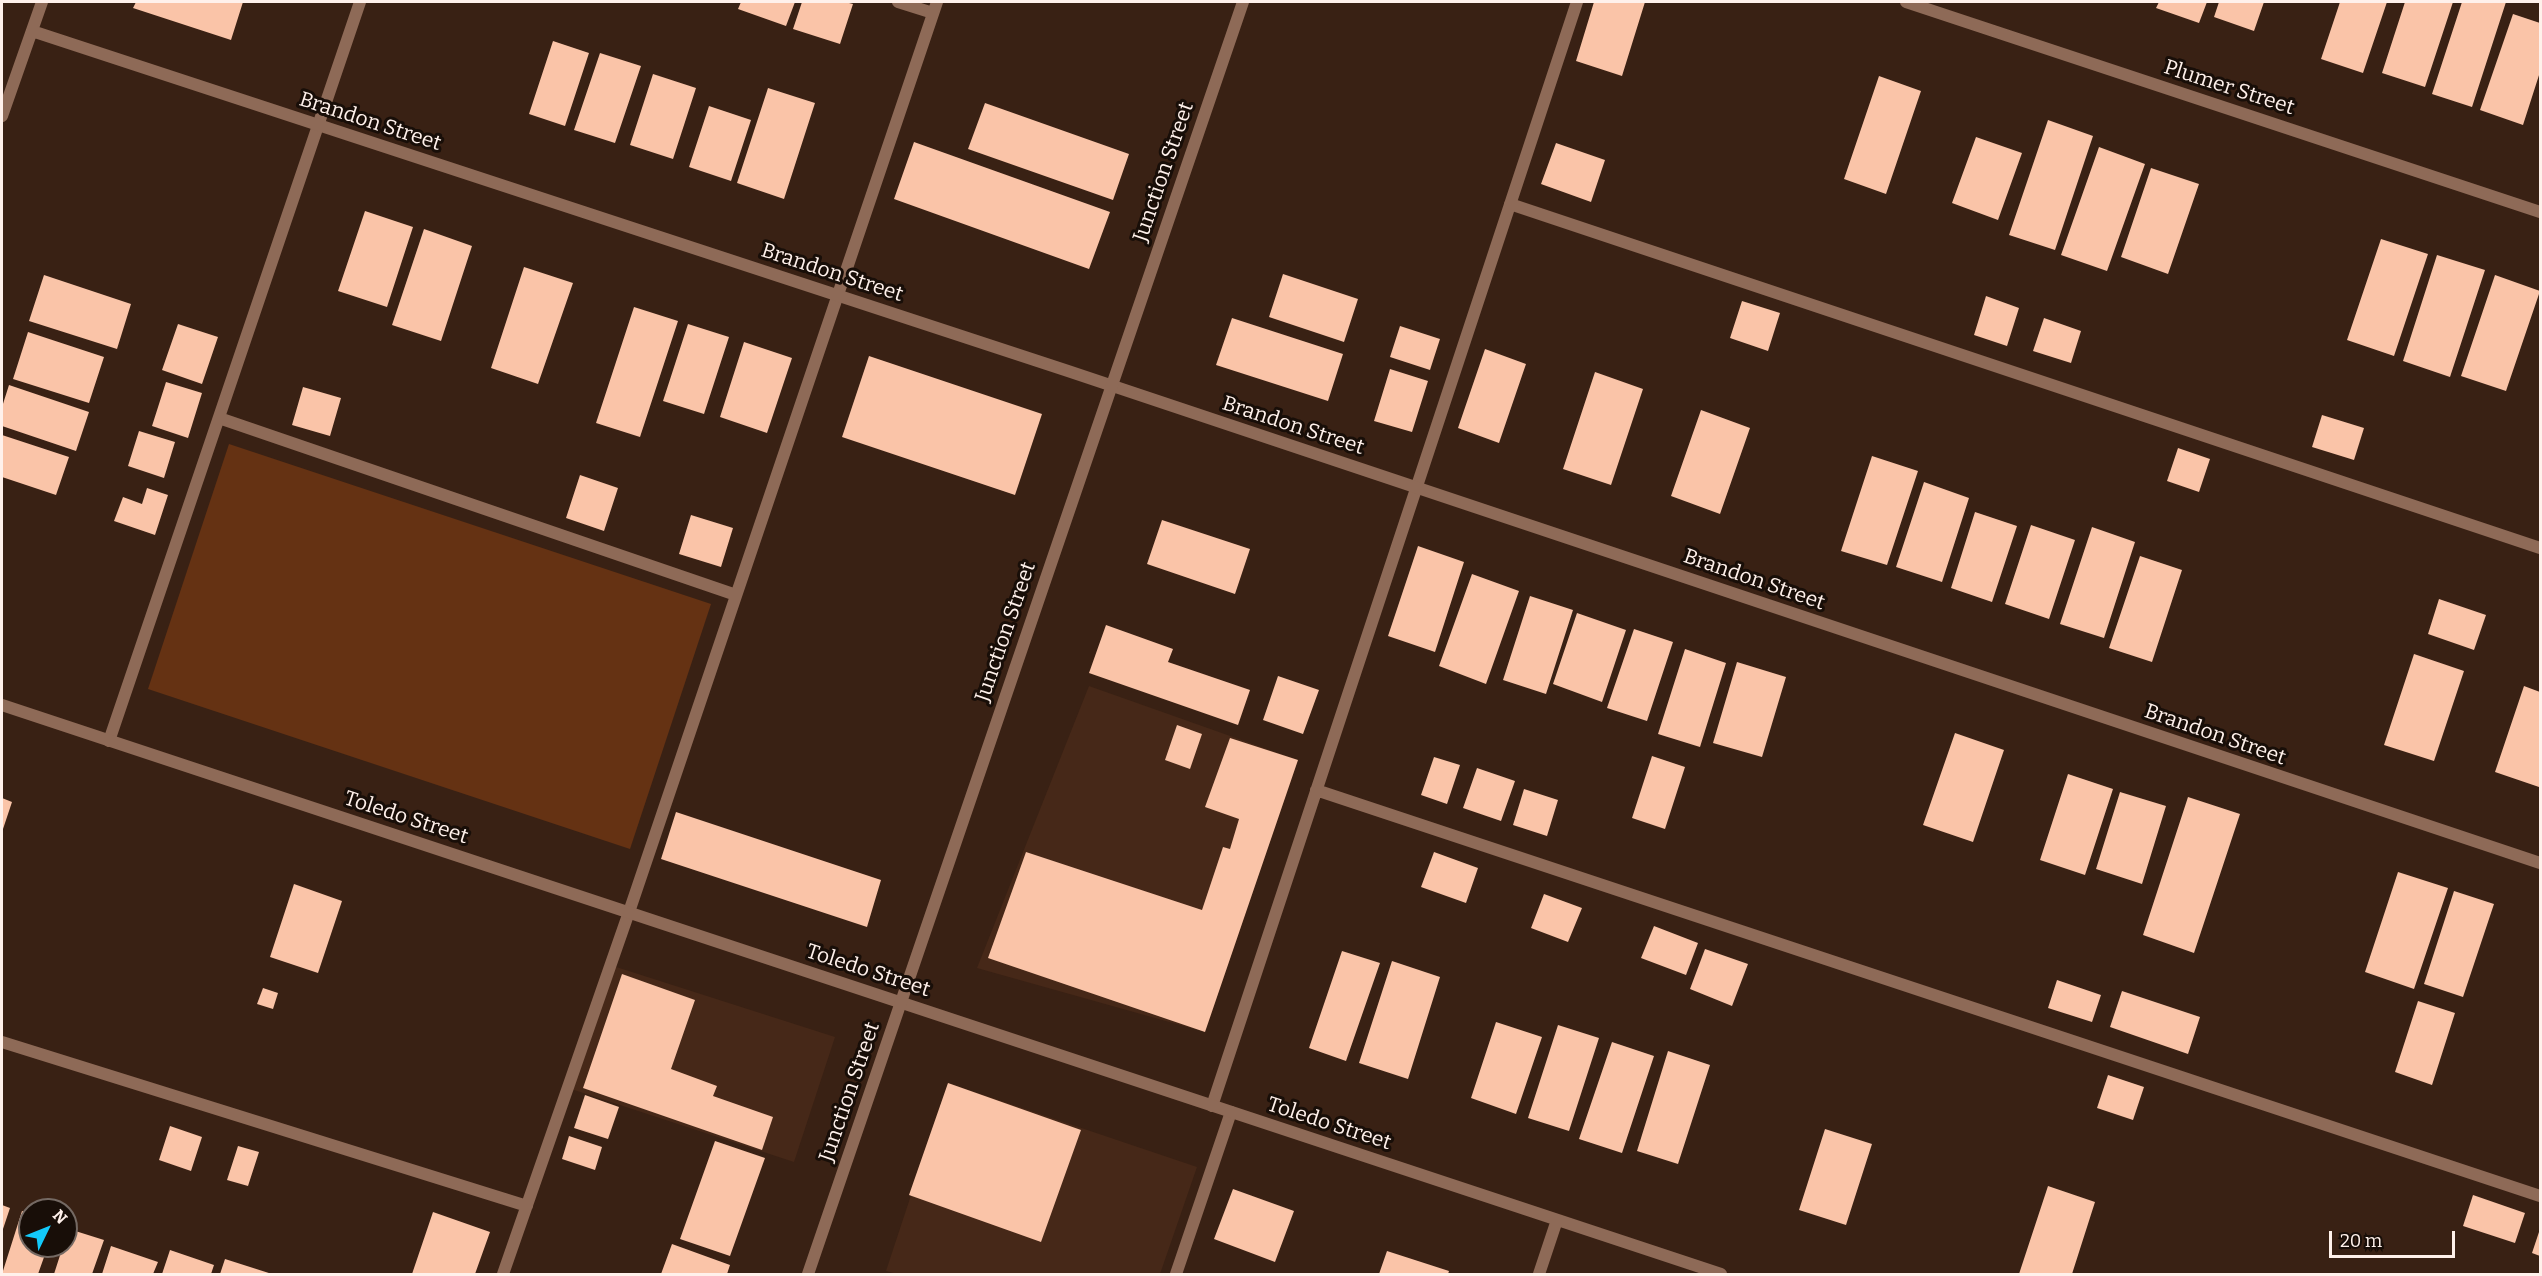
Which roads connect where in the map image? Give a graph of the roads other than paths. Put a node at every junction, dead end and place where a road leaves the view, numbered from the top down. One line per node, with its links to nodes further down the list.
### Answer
1 (42, 2): 8 (street)
2 (360, 2): 10 (street)
3 (898, 2): 7 (street)
4 (1243, 2): 14 (street, Junction Street)
5 (1577, 2): 11 (street)
6 (1906, 2): 12 (street, Plumer Street)
7 (935, 7): 13 (street)
8 (32, 31): 9 (street); 10 (street, Brandon Street)
9 (2, 116)
10 (319, 125): 13 (street, Brandon Street); 15 (street)
11 (1510, 204): 16 (street); 17 (street)
12 (2541, 212)
13 (838, 296): 14 (street, Brandon Street); 18 (street)
14 (1111, 386): 16 (street, Brandon Street); 24 (street, Junction Street)
15 (219, 418): 18 (street); 20 (street)
16 (1414, 487): 21 (street); 22 (street, Brandon Street)
17 (2541, 548)
18 (736, 595): 23 (street)
19 (2, 705): 20 (street, Toledo Street)
20 (109, 741): 23 (street, Toledo Street)
21 (1316, 790): 26 (street); 28 (street)
22 (2541, 863)
23 (629, 912): 24 (street, Toledo Street); 29 (street)
24 (901, 1002): 26 (street, Toledo Street); 32 (street, Junction Street)
25 (3, 1047): 29 (street)
26 (1212, 1106): 27 (street, Toledo Street)
27 (1231, 1112): 30 (street, Toledo Street); 33 (street)
28 (2541, 1196)
29 (527, 1206): 31 (street)
30 (1557, 1220): 34 (street); 35 (street, Toledo Street)
31 (503, 1275)
32 (808, 1275)
33 (1176, 1275)
34 (1539, 1275)
35 (1721, 1275)

